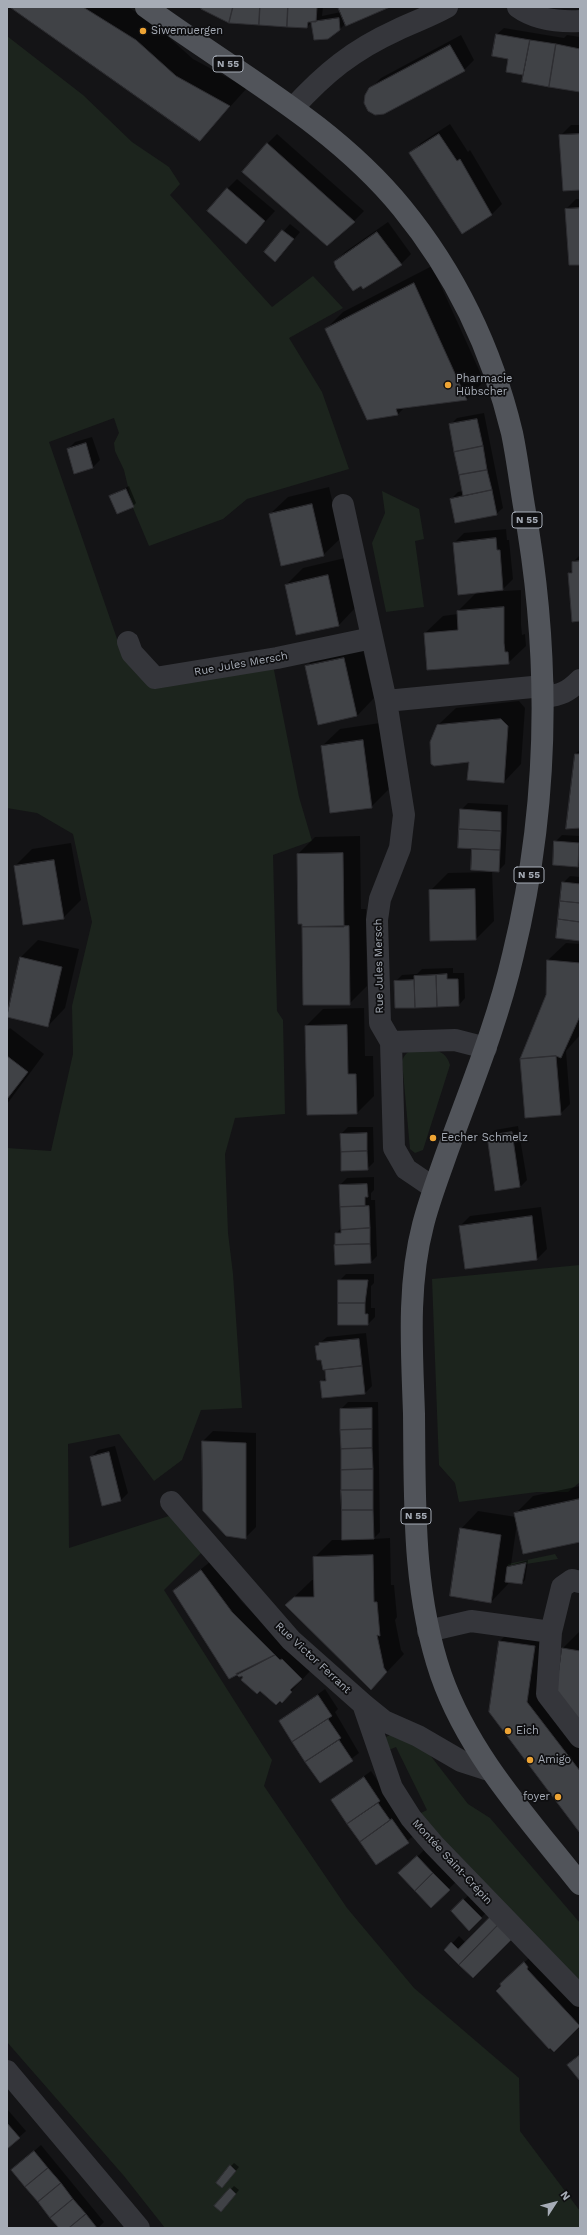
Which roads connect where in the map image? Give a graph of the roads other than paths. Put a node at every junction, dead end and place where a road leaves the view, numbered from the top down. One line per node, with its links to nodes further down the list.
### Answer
1 (146, 7): 5 (main road, N 55)
2 (447, 7): 5 (street)
3 (518, 7): 4 (street)
4 (580, 20)
5 (293, 108): 10 (main road, N 55)
6 (343, 505): 7 (street, Rue Jules Mersch)
7 (372, 638): 8 (street, Rue Jules Mersch); 11 (street, Rue Jules Mersch)
8 (128, 642)
9 (580, 680): 10 (street)
10 (544, 691): 11 (street); 13 (main road, N 55)
11 (386, 701): 12 (street, Rue Jules Mersch)
12 (392, 1042): 13 (street); 14 (street)
13 (486, 1048): 14 (main road, N 55)
14 (434, 1188): 17 (main road, N 55)
15 (171, 1502): 19 (street, Rue Victor Ferrant)
16 (580, 1582): 18 (street)
17 (428, 1631): 18 (street); 21 (main road, N 55)
18 (551, 1632): 20 (street)
19 (363, 1704): 21 (street, Rue Victor Ferrant); 23 (street, Montée Saint-Crépin)
20 (580, 1737)
21 (489, 1770): 22 (main road, N 55)
22 (580, 1884)
23 (580, 1996)
24 (7, 2071): 25 (street)
25 (140, 2228)

